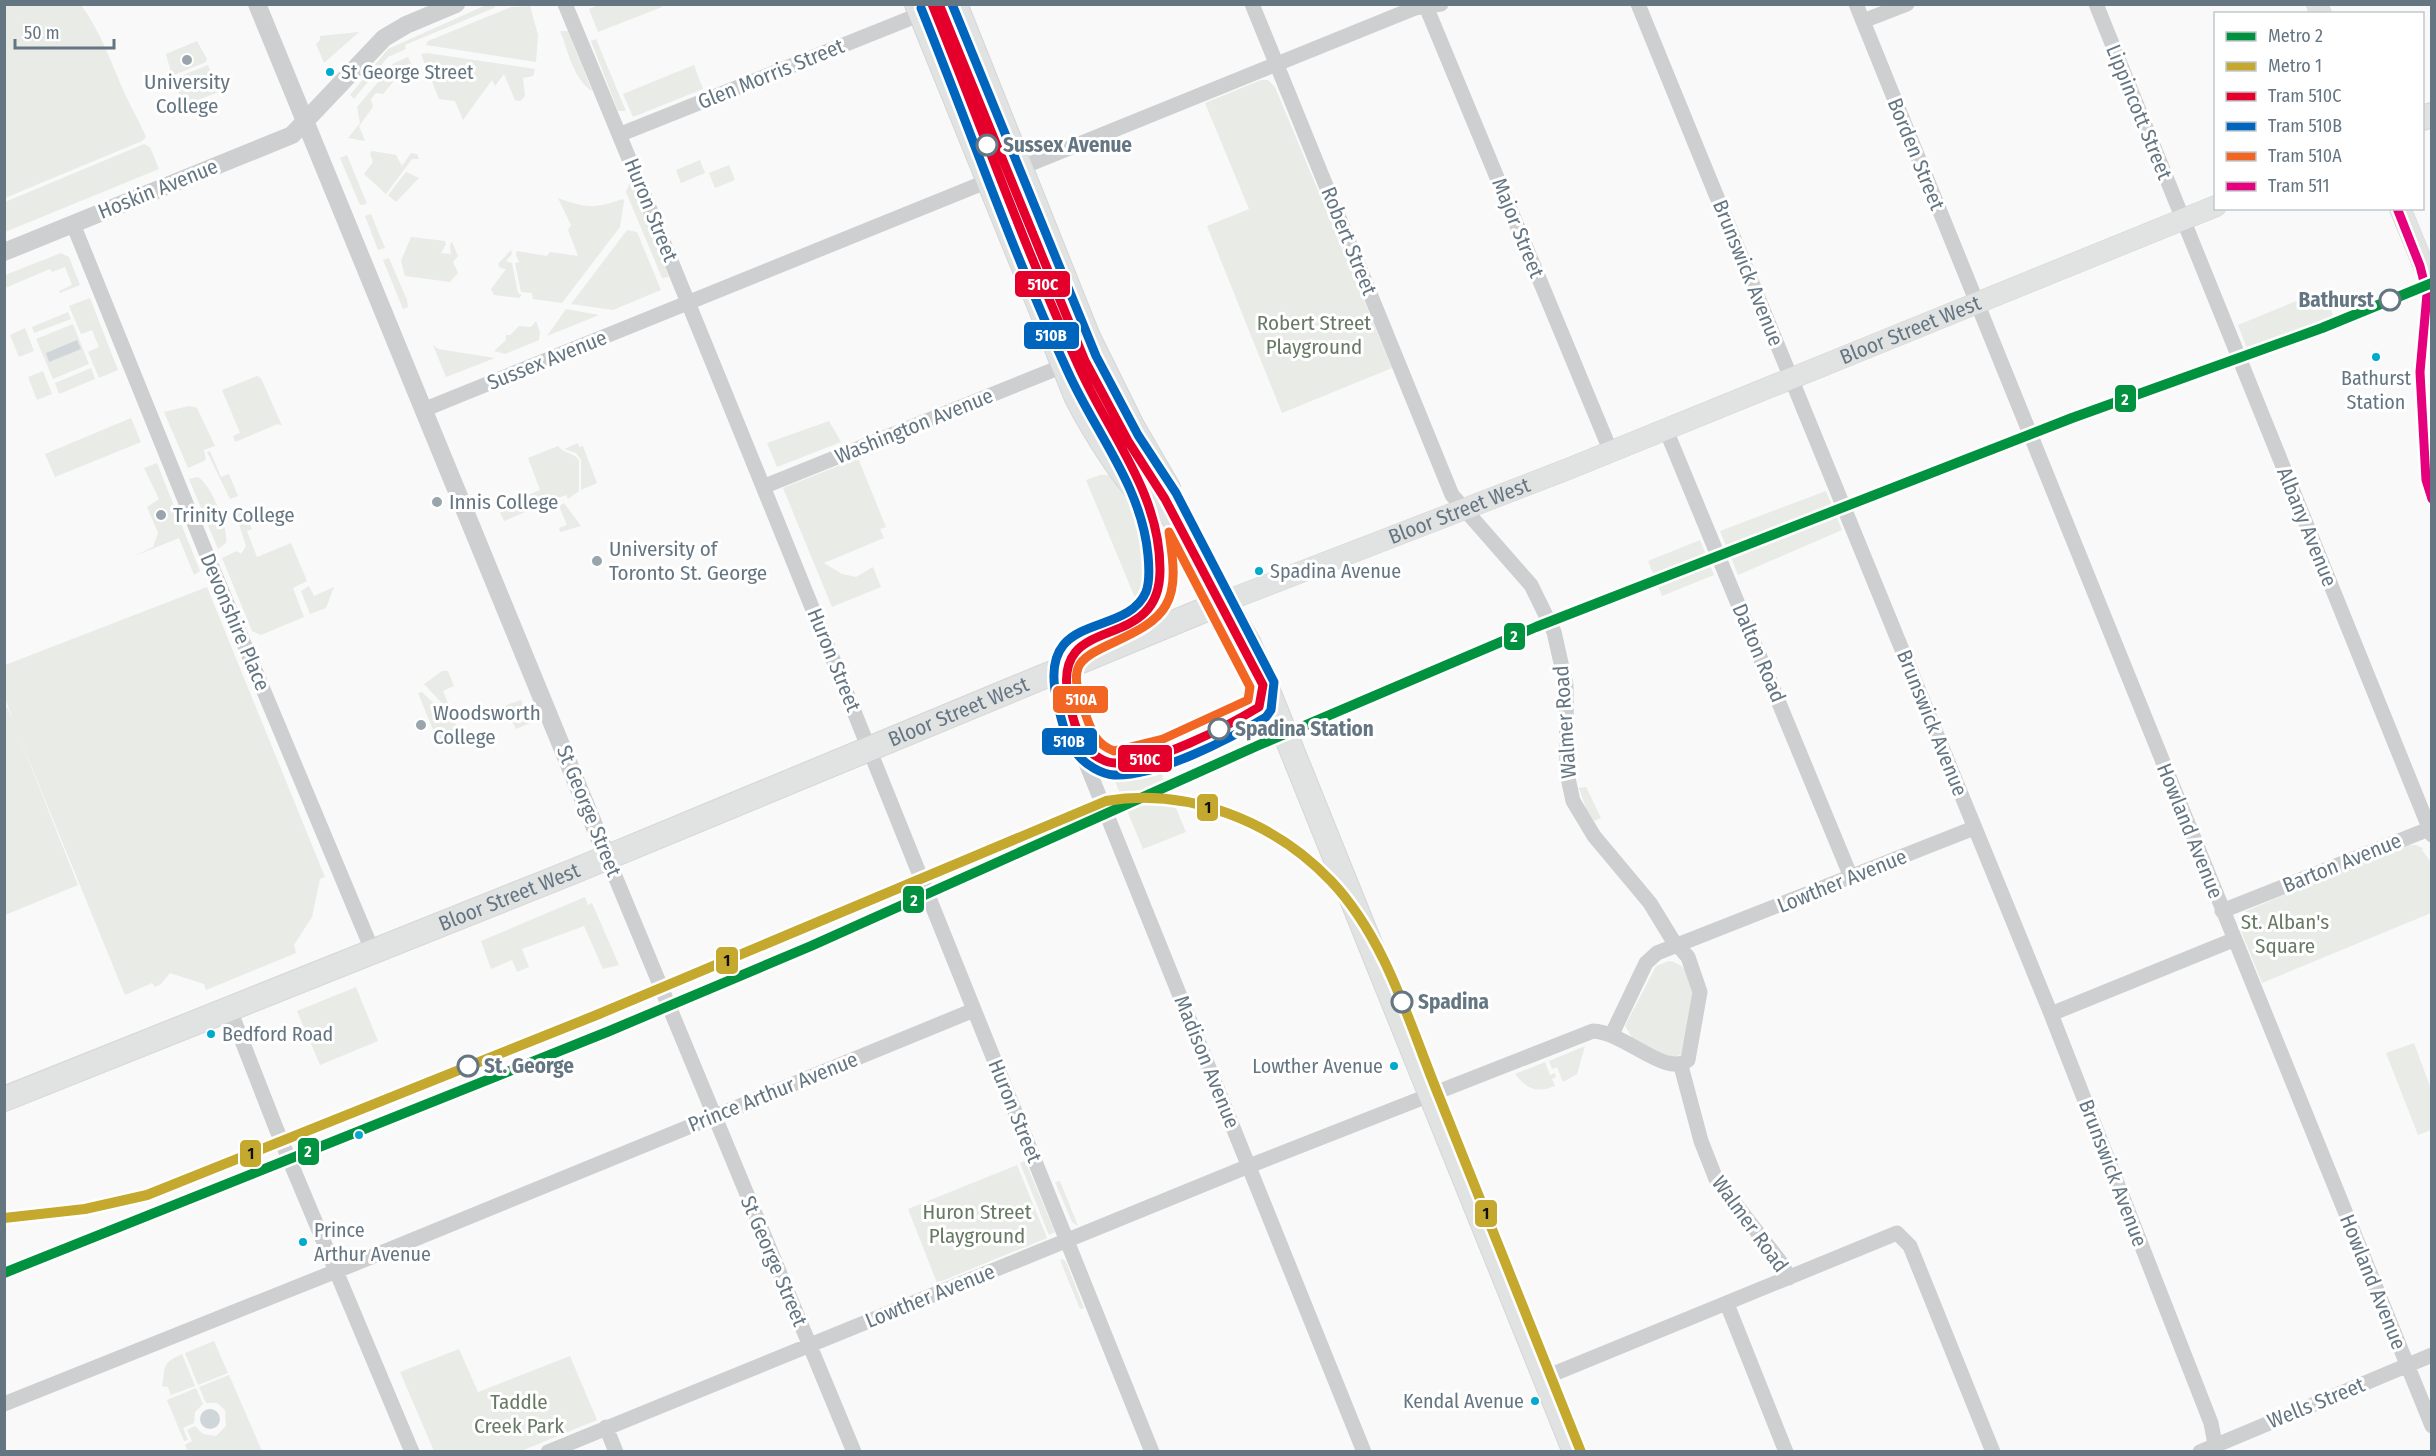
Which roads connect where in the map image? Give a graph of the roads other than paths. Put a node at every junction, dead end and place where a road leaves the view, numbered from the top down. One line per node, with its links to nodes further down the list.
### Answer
1 (257, 4): 14 (street, St George Street)
2 (456, 4): 14 (street, Hoskin Avenue)
3 (565, 4): 15 (street, Huron Street)
4 (954, 4): 16 (main road)
5 (1252, 4): 13 (street, Robert Street)
6 (1638, 4): 27 (street, Brunswick Avenue)
7 (1856, 4): 12 (street, Borden Street)
8 (1906, 4): 12 (street)
9 (2096, 4): 20 (street, Lippincott Street)
10 (1431, 5): 13 (street, Sussex Avenue); 31 (street, Major Street)
11 (919, 9): 15 (street, Glen Morris Street); 17 (main road)
12 (1863, 21): 25 (street, Borden Street)
13 (1276, 64): 16 (street, Sussex Avenue); 34 (street, Robert Street)
14 (306, 121): 21 (street, Hoskin Avenue); 28 (street, St George Street)
15 (621, 134): 24 (street, Huron Street)
16 (1020, 168): 17 (street, Sussex Avenue); 30 (main road)
17 (988, 181): 24 (street, Sussex Avenue); 26 (main road)
18 (2214, 207): 20 (main road, Bloor Street West)
19 (2401, 210): 23 (main road)
20 (2184, 219): 25 (main road, Bloor Street West); 39 (street, Albany Avenue)
21 (73, 224): 22 (street, Hoskin Avenue); 45 (street, Devonshire Place)
22 (4, 252)
23 (2432, 286)
24 (688, 302): 28 (street, Sussex Avenue); 32 (street, Huron Street)
25 (1976, 303): 27 (main road, Bloor Street West); 42 (street, Howland Avenue)
26 (1063, 366): 30 (main road); 32 (street, Washington Avenue)
27 (1792, 378): 29 (main road, Bloor Street West); 38 (street, Brunswick Avenue)
28 (423, 410): 40 (street, St George Street)
29 (1666, 430): 31 (main road, Bloor Street West); 41 (street, Dalton Road)
30 (1118, 438): 33 (main road); 33 (main road)
31 (1611, 452): 34 (main road, Bloor Street West)
32 (765, 486): 37 (street, Huron Street)
33 (1167, 507): 35 (main road)
34 (1464, 508): 35 (main road, Bloor Street West); 44 (street, Walmer Road)
35 (1226, 601): 36 (main road, Bloor Street West); 51 (main road)
36 (1050, 674): 37 (main road, Bloor Street West); 54 (street, Madison Avenue)
37 (869, 750): 40 (main road, Bloor Street West); 47 (street, Huron Street)
38 (1974, 828): 41 (street, Lowther Avenue); 48 (street, Brunswick Avenue)
39 (2430, 832): 42 (street, Barton Avenue)
40 (608, 857): 45 (main road, Bloor Street West); 53 (street, St George Street)
41 (1851, 877): 44 (street, Lowther Avenue)
42 (2222, 911): 43 (street, Howland Avenue)
43 (2233, 939): 48 (street); 61 (street, Howland Avenue)
44 (1680, 946): 49 (street, Lowther Avenue); 50 (street, Walmer Road)
45 (373, 952): 46 (main road, Bloor Street West)
46 (230, 1010): 52 (main road, Bloor Street West); 56 (street)
47 (974, 1010): 53 (street, Prince Arthur Avenue); 55 (street, Huron Street)
48 (2051, 1014): 66 (street, Brunswick Avenue)
49 (1612, 1034): 50 (street); 51 (street, Lowther Avenue)
50 (1681, 1066): 57 (street, Walmer Road)
51 (1432, 1096): 54 (street, Lowther Avenue); 62 (main road)
52 (4, 1099)
53 (714, 1116): 56 (street, Prince Arthur Avenue); 59 (street, St George Street)
54 (1250, 1166): 55 (street, Lowther Avenue); 72 (street, Madison Avenue)
55 (1068, 1240): 59 (street, Lowther Avenue); 71 (street, Huron Street)
56 (337, 1271): 63 (street, Prince Arthur Avenue); 67 (street)
57 (1789, 1278): 58 (street); 75 (street)
58 (1727, 1304): 62 (street); 74 (street)
59 (809, 1344): 65 (street, Lowther Avenue); 70 (street, St George Street)
60 (2432, 1355): 61 (street, Wells Street)
61 (2407, 1366): 64 (street, Howland Avenue); 66 (street, Wells Street)
62 (1546, 1377): 73 (main road)
63 (4, 1404)
64 (2432, 1426)
65 (606, 1427): 68 (street, Lowther Avenue); 69 (street)
66 (2215, 1444): 76 (street, Wells Street)
67 (412, 1452)
68 (548, 1452)
69 (616, 1452)
70 (854, 1452)
71 (1152, 1452)
72 (1364, 1452)
73 (1575, 1452)
74 (1786, 1452)
75 (1993, 1452)
76 (2200, 1452)

